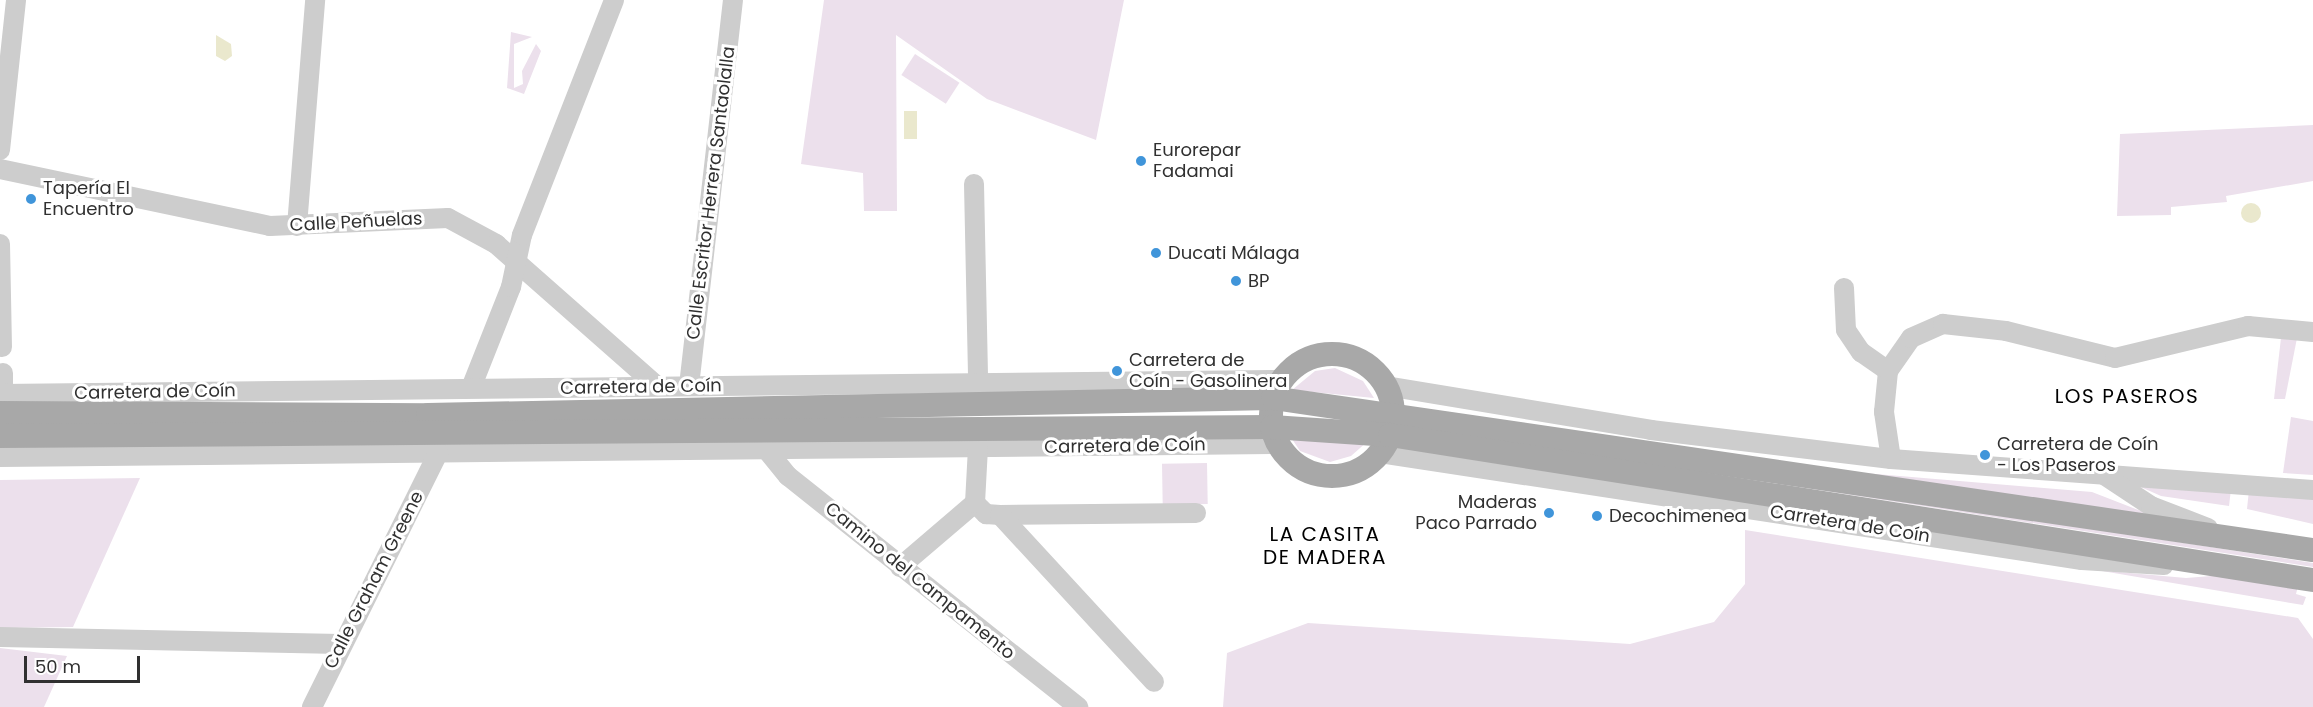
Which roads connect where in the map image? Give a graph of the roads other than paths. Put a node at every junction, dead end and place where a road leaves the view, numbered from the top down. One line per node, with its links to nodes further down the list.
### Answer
1 (16, 0): 5 (street)
2 (315, 0): 8 (street)
3 (614, 0): 10 (street)
4 (733, 0): 18 (street, Calle Escritor Herrera Santaolalla)
5 (0, 150)
6 (0, 169): 8 (street, Calle Peñuelas)
7 (974, 184): 16 (street)
8 (297, 226): 10 (street, Calle Peñuelas)
9 (0, 244): 13 (street)
10 (516, 263): 17 (street, Calle Peñuelas); 20 (street)
11 (1844, 288): 14 (street)
12 (2313, 332): 14 (street)
13 (2, 347)
14 (1888, 371): 30 (street)
15 (3, 373): 22 (street)
16 (978, 383): 18 (street, Carretera de Coín); 21 (street, Carretera de Coín)
17 (657, 386): 18 (street, Carretera de Coín); 20 (street, Carretera de Coín)
18 (689, 386)
19 (1386, 386): 21 (main road); 23 (main road); 30 (street)
20 (471, 388): 22 (street, Carretera de Coín)
21 (1278, 389): 22 (main road, Carretera de Coín); 23 (main road); 25 (main road)
22 (1, 400)
23 (1388, 434): 25 (main road); 25 (main road); 36 (main road); 39 (main road)
24 (0, 436): 25 (main road)
25 (1275, 436): 26 (street, Carretera de Coín)
26 (978, 447): 27 (street, Carretera de Coín); 33 (street)
27 (766, 449): 28 (street, Carretera de Coín); 38 (street, Camino del Campamento)
28 (438, 453): 29 (street, Carretera de Coín); 41 (street, Calle Graham Greene)
29 (0, 457)
30 (1891, 459): 31 (street)
31 (2103, 475): 32 (street); 36 (street)
32 (2313, 490)
33 (975, 503): 35 (street); 38 (street)
34 (1196, 513): 35 (street)
35 (1000, 515): 42 (street)
36 (2250, 544): 37 (main road)
37 (2313, 550)
38 (900, 567): 44 (street, Camino del Campamento)
39 (2313, 580)
40 (0, 637): 41 (street)
41 (340, 644): 43 (street, Calle Graham Greene)
42 (1154, 682)
43 (312, 707)
44 (1078, 707)

